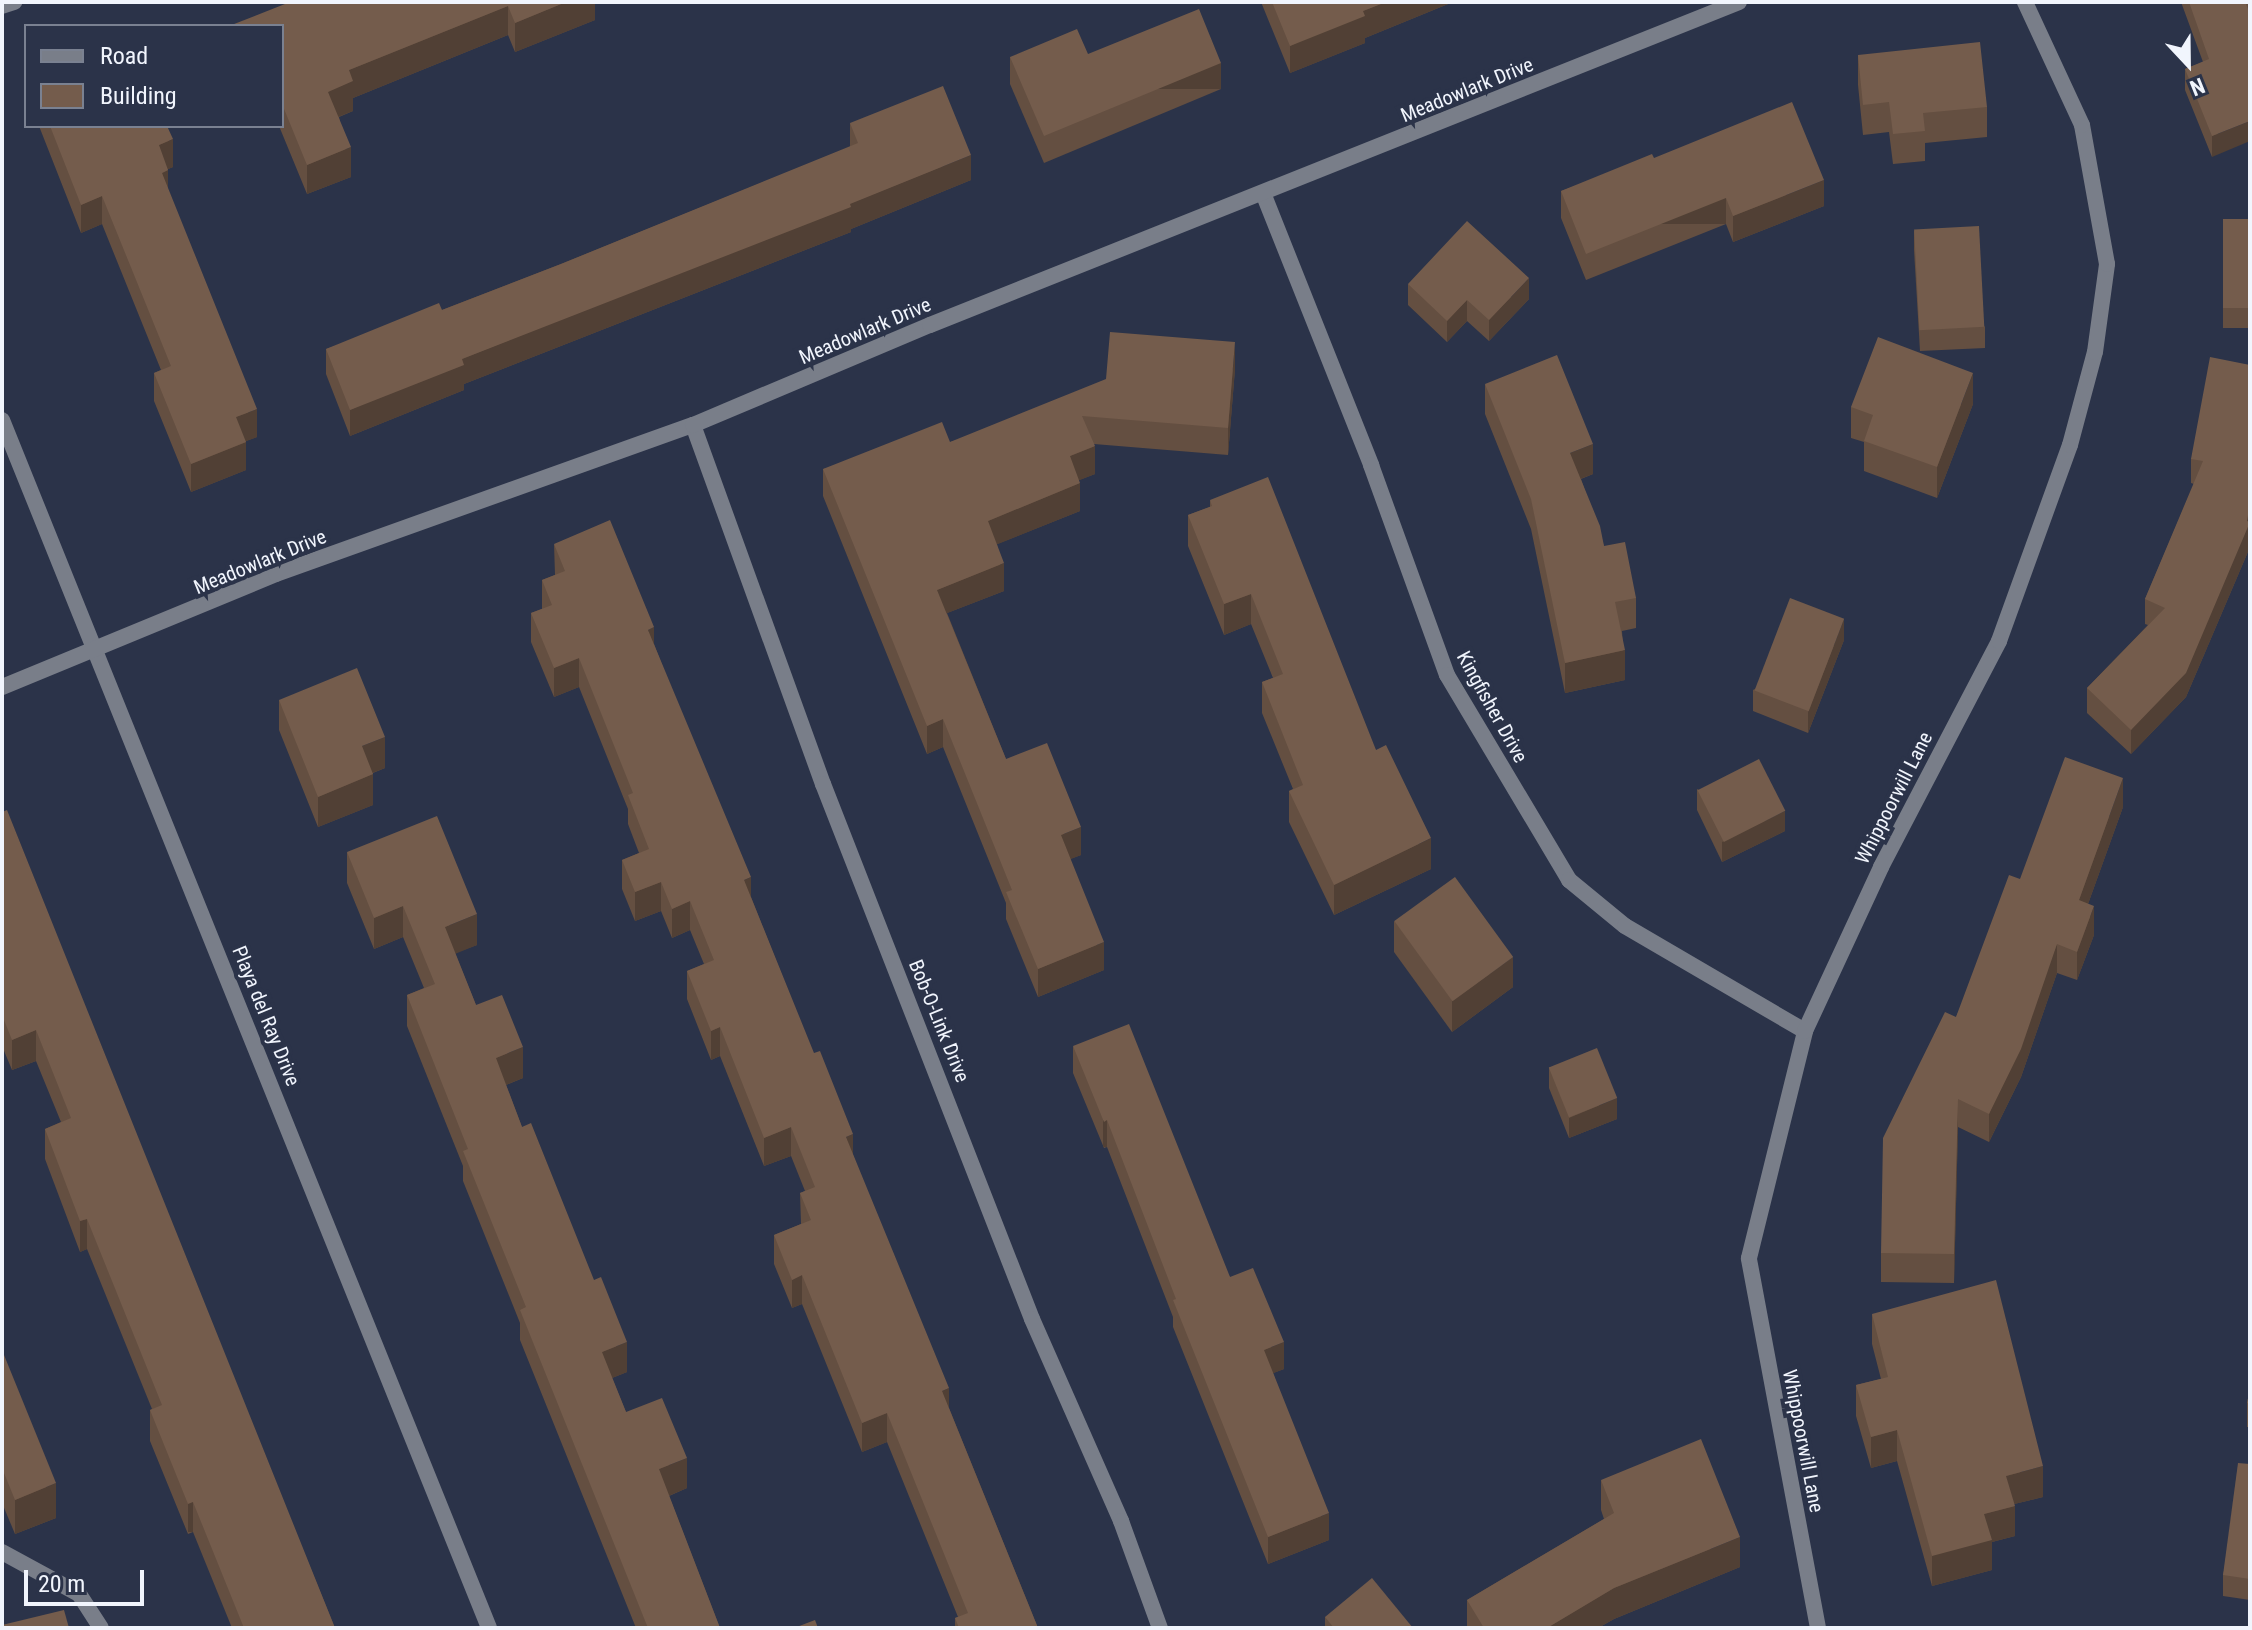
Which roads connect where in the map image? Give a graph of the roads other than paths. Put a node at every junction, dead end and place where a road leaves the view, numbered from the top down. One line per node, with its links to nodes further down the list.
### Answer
1 (14, 2): 4 (street)
2 (1739, 2): 5 (street, Meadowlark Drive)
3 (2025, 2): 10 (street, Whippoorwill Lane)
4 (2, 6)
5 (1263, 193): 7 (street, Meadowlark Drive); 10 (street, Kingfisher Drive)
6 (2, 420): 8 (street, Playa del Ray Drive)
7 (693, 425): 8 (street, Meadowlark Drive); 14 (street, Bob-O-Link Drive)
8 (98, 651): 9 (street, Meadowlark Drive); 13 (street, Playa del Ray Drive)
9 (2, 687)
10 (1805, 1031): 15 (street, Whippoorwill Lane)
11 (2, 1552): 12 (street)
12 (101, 1628)
13 (489, 1628)
14 (1160, 1628)
15 (1818, 1628)

